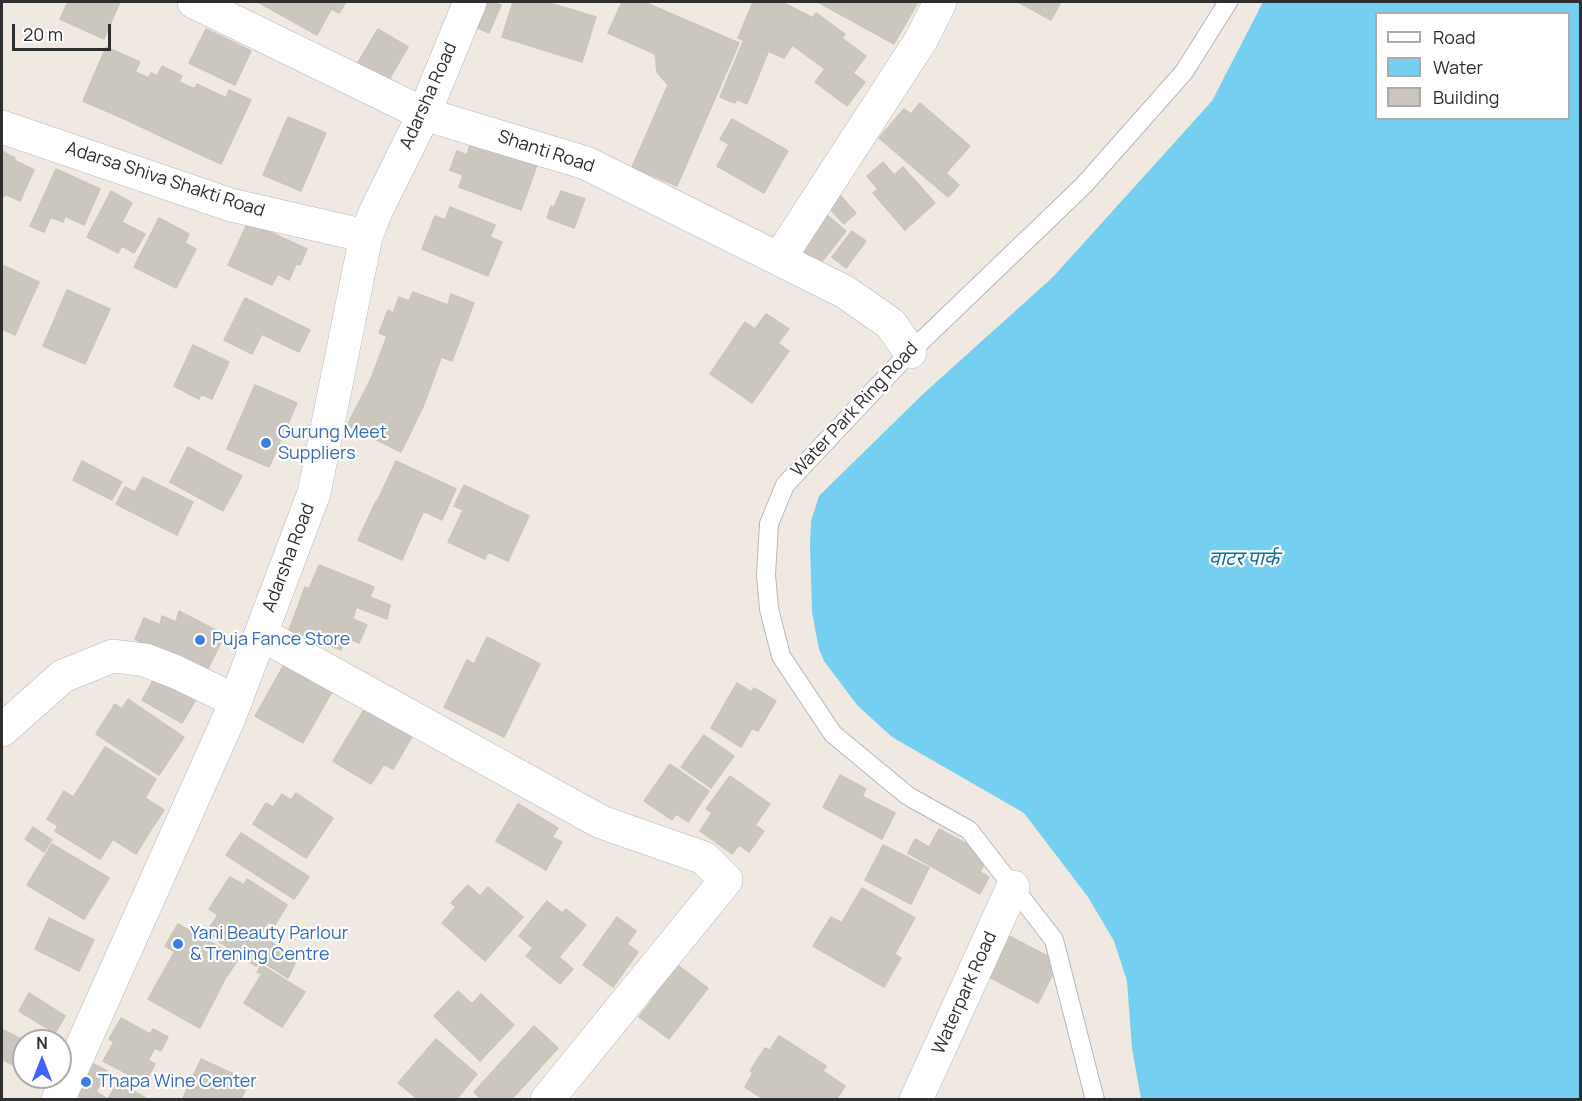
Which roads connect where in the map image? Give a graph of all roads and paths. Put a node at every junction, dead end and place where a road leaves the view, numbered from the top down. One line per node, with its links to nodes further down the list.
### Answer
1 (194, 2): 5 (street, Shanti Road)
2 (470, 2): 5 (street, Adarsha Road)
3 (940, 2): 8 (street)
4 (1228, 2): 9 (lane, Water Park Ring Road)
5 (424, 114): 7 (street, Adarsha Road); 8 (street, Shanti Road)
6 (2, 127): 7 (street, Adarsa Shiva Shakti Road)
7 (366, 236): 10 (street, Adarsha Road)
8 (779, 259): 9 (street, Shanti Road)
9 (910, 352): 13 (lane, Water Park Ring Road)
10 (261, 634): 11 (street, Adarsha Road); 15 (street)
11 (236, 700): 12 (street); 14 (street, Adarsha Road)
12 (2, 730)
13 (1013, 887): 16 (street, Waterpark Road); 17 (lane, Water Park Ring Road)
14 (58, 1100)
15 (547, 1100)
16 (916, 1100)
17 (1095, 1100)

